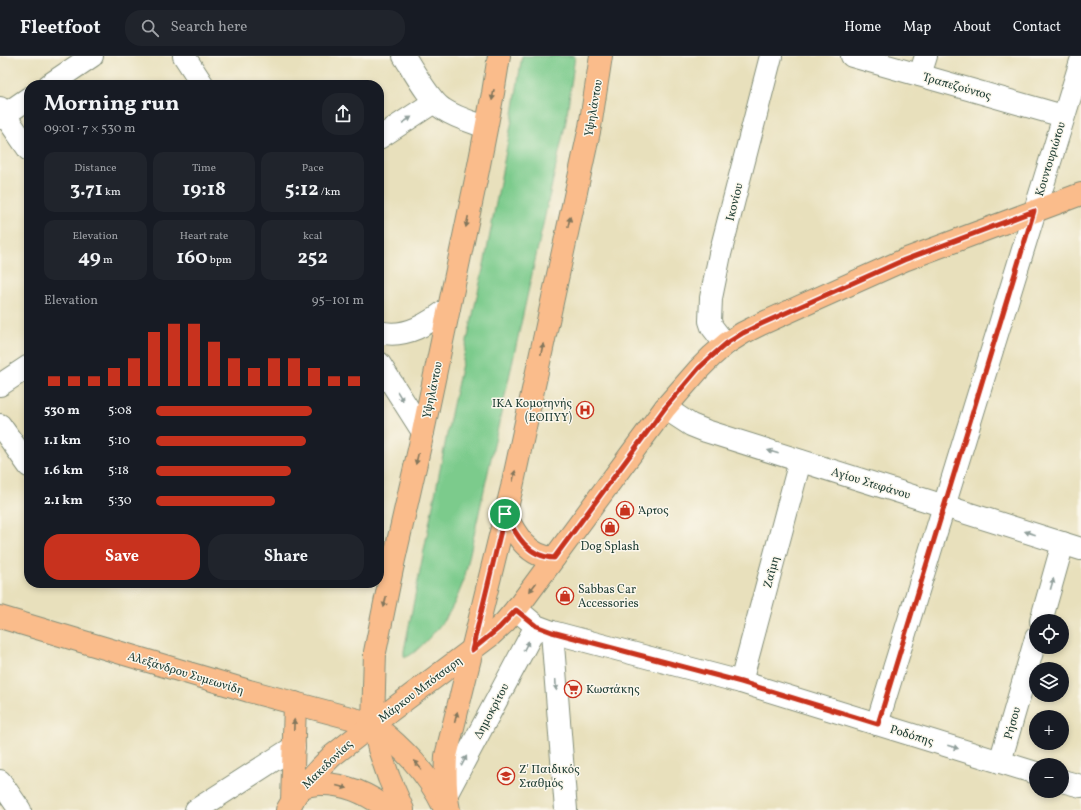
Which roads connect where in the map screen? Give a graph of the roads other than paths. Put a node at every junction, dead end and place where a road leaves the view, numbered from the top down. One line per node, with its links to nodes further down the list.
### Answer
1 (92, 56): 10 (street)
2 (184, 56): 11 (street)
3 (404, 56): 13 (street)
4 (499, 56): 16 (main road, Υψηλάντου, one-way to 16)
5 (601, 56): 33 (main road, Υψηλάντου, one-way to 5)
6 (771, 56): 23 (street, Ικονίου)
7 (852, 56): 9 (street, Τραπεζούντος)
8 (1081, 60): 15 (street, Κουντουριώτου)
9 (923, 66): 15 (street, Τραπεζούντος)
10 (56, 80)
11 (200, 80)
12 (24, 101): 14 (street)
13 (434, 102): 16 (street); 17 (street, one-way to 13)
14 (2, 113): 18 (street)
15 (1063, 116): 20 (street, Κουντουριώτου)
16 (486, 127): 21 (main road, Υψηλάντου, one-way to 21)
17 (384, 135)
18 (24, 143)
19 (1081, 194): 20 (main road, Μάρκου Μπότσαρη)
20 (1034, 211): 23 (main road, Μάρκου Μπότσαρη); 32 (street, Κουντουριώτου)
21 (449, 308): 22 (street); 29 (main road, Υψηλάντου)
22 (384, 333)
23 (727, 343): 27 (main road, Μάρκου Μπότσαρη)
24 (24, 369): 26 (street)
25 (384, 371): 29 (street, one-way to 29)
26 (0, 385)
27 (665, 408): 31 (street, Αγίου Στεφάνου, one-way to 27); 35 (main road, Μάρκου Μπότσαρη)
28 (0, 425): 30 (street)
29 (423, 432): 36 (main road, Υψηλάντου, one-way to 36)
30 (24, 459)
31 (800, 461): 32 (street, Αγίου Στεφάνου); 45 (street, Ζαΐμη)
32 (944, 506): 34 (street, Αγίου Στεφάνου, one-way to 32); 48 (street, Κουντουριώτου)
33 (505, 514): 35 (main road); 43 (main road, Υψηλάντου)
34 (1072, 546): 40 (street, one-way to 34)
35 (554, 558): 39 (main road, Μάρκου Μπότσαρη, one-way to 39)
36 (386, 562): 37 (main road, Υψηλάντου, one-way to 37)
37 (384, 578)
38 (383, 588): 47 (main road, Υψηλάντου, one-way to 47)
39 (516, 610): 42 (street, Ροδόπης); 43 (main road, Μάρκου Μπότσαρη)
40 (1044, 614)
41 (0, 617): 46 (main road, Αλεξάνδρου Συμεωνίδη)
42 (544, 629): 45 (street, Ροδόπης); 56 (street, Δημοκρίτου, one-way to 42); 61 (street, one-way to 61)
43 (472, 650): 47 (main road, Μάρκου Μπότσαρη); 56 (main road, one-way to 43)
44 (1031, 654): 50 (street, Ρήσου)
45 (741, 682): 48 (street, Ροδόπης)
46 (295, 703): 47 (main road, Αλεξάνδρου Συμεωνίδη); 49 (main road, one-way to 46)
47 (373, 724): 55 (main road, Μακεδονίας); 56 (main road, one-way to 47); 60 (main road)
48 (878, 724): 50 (street, Ροδόπης, one-way to 50)
49 (294, 747): 55 (main road); 58 (street)
50 (1000, 762): 51 (street, Ροδόπης)
51 (1029, 771)
52 (0, 781): 57 (street)
53 (1069, 783): 54 (street)
54 (1081, 786)
55 (294, 800): 59 (main road, one-way to 59)
56 (447, 805)
57 (20, 810)
58 (196, 810)
59 (390, 810)
60 (403, 810)
61 (566, 810)

